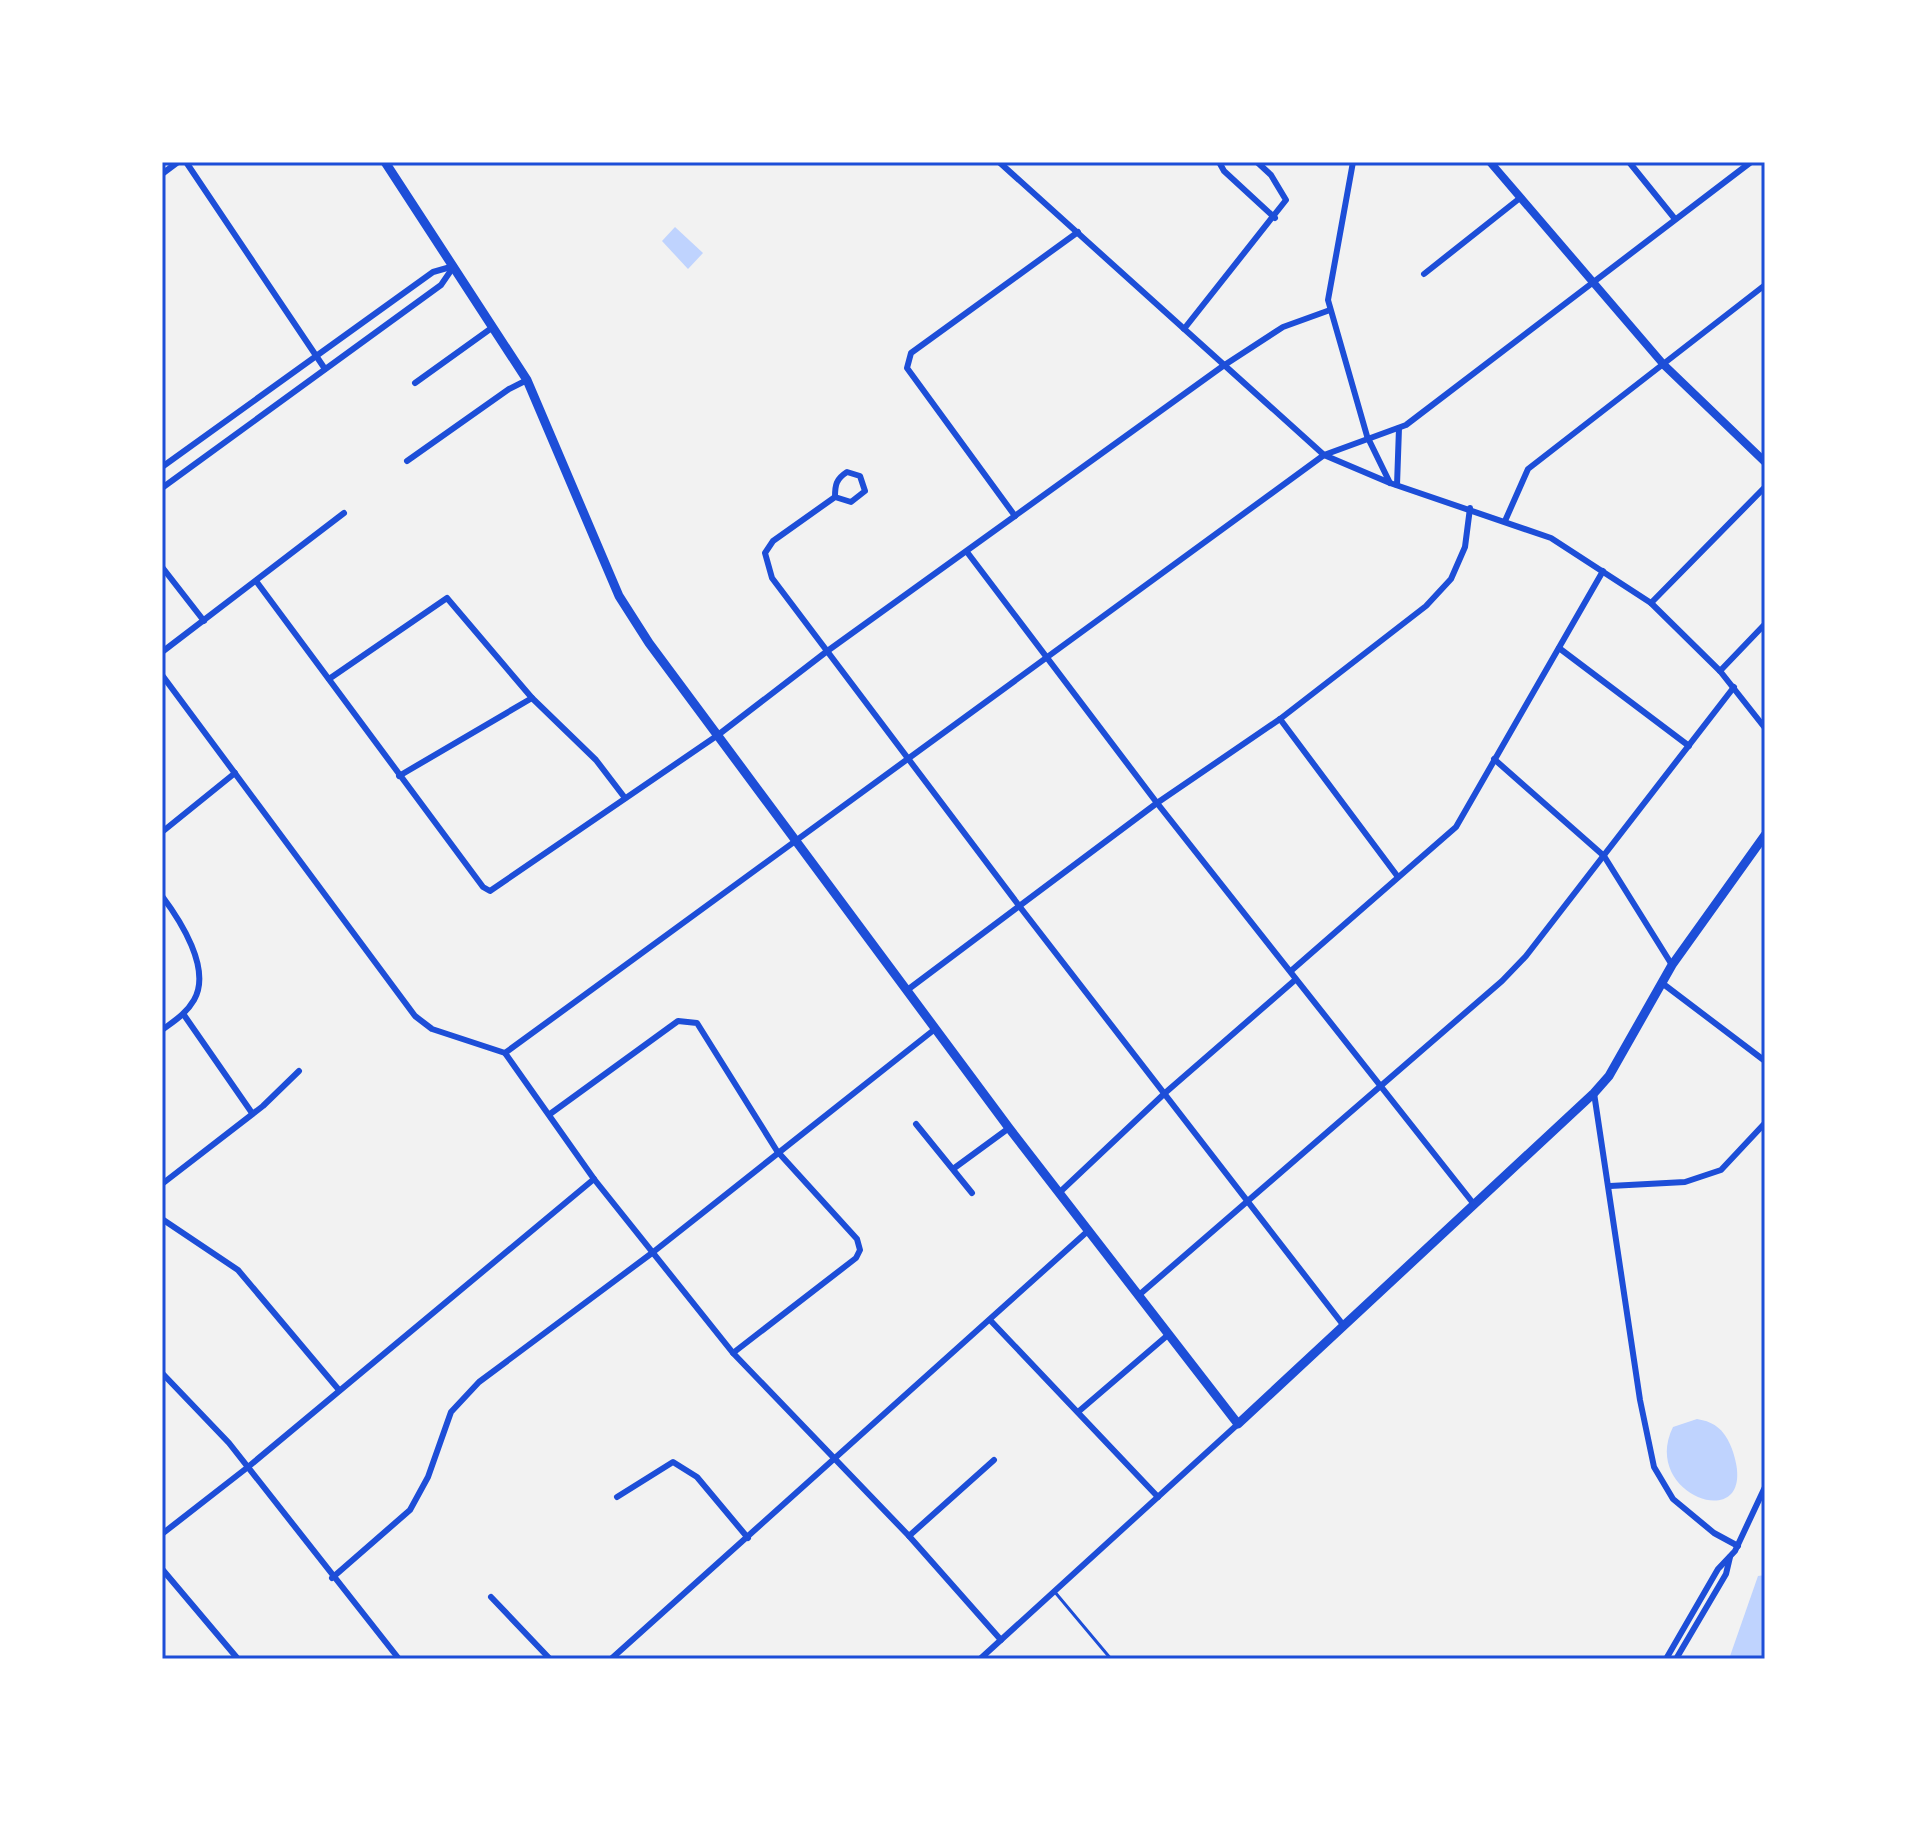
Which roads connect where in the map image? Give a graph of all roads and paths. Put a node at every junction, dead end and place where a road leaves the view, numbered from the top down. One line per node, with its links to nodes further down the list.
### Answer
1 (178, 162): 11 (street)
2 (186, 162): 23 (street)
3 (385, 162): 16 (main road)
4 (999, 162): 15 (street)
5 (1219, 162): 13 (street)
6 (1257, 162): 13 (street)
7 (1353, 162): 20 (street)
8 (1490, 162): 12 (street)
9 (1629, 162): 14 (street)
10 (1751, 162): 14 (street)
11 (162, 174)
12 (1520, 198): 17 (street); 18 (street)
13 (1275, 218): 22 (street)
14 (1675, 219): 18 (street)
15 (1078, 232): 22 (street); 41 (street)
16 (454, 266): 21 (main road); 23 (street); 26 (street)
17 (1424, 274)
18 (1591, 282): 24 (street); 29 (street)
19 (1765, 285): 24 (street)
20 (1330, 310): 25 (street); 30 (street)
21 (494, 326): 27 (main road); 28 (street)
22 (1184, 329): 25 (street)
23 (316, 356): 26 (street); 34 (street)
24 (1664, 365): 33 (street); 42 (street)
25 (1223, 366): 31 (street); 41 (street)
26 (325, 369): 37 (street)
27 (527, 380): 32 (street); 61 (main road)
28 (415, 383)
29 (1399, 428): 30 (street); 35 (street)
30 (1367, 436): 31 (street); 35 (street)
31 (1324, 455): 35 (street); 53 (street)
32 (407, 461)
33 (1765, 462)
34 (162, 467)
35 (1394, 484): 39 (street)
36 (1765, 487): 47 (street)
37 (162, 488)
38 (835, 497): 38 (street); 52 (street)
39 (1470, 508): 42 (street); 59 (street)
40 (344, 513): 46 (street)
41 (1015, 516): 43 (street)
42 (1505, 521): 45 (street)
43 (967, 552): 52 (street); 53 (street)
44 (162, 567): 48 (street)
45 (1603, 571): 47 (street); 50 (street)
46 (256, 581): 48 (street); 56 (street)
47 (1651, 603): 54 (street)
48 (204, 621): 51 (street)
49 (1765, 624): 54 (street)
50 (1559, 648): 62 (street); 63 (street)
51 (162, 652)
52 (826, 652): 61 (street); 64 (street)
53 (1046, 657): 64 (street); 68 (street)
54 (1720, 671): 57 (street)
55 (162, 675): 65 (street)
56 (329, 679): 58 (street); 66 (street)
57 (1734, 687): 60 (street); 62 (street)
58 (532, 698): 66 (street); 67 (street)
59 (1280, 719): 68 (street); 73 (street)
60 (1765, 728)
61 (718, 735): 67 (street); 71 (main road)
62 (1689, 746): 72 (street)
63 (1494, 759): 72 (street); 73 (street)
64 (909, 760): 71 (street); 75 (street)
65 (235, 773): 69 (street); 84 (street)
66 (399, 776): 67 (street)
67 (625, 798)
68 (1157, 803): 75 (street); 77 (street)
69 (162, 832)
70 (1765, 835): 76 (main road)
71 (793, 841): 80 (main road); 84 (street)
72 (1604, 856): 76 (street); 87 (street)
73 (1398, 877): 77 (street)
74 (162, 896): 81 (street)
75 (1020, 907): 80 (street); 88 (street)
76 (1672, 965): 79 (main road)
77 (1292, 970): 78 (street)
78 (1295, 980): 87 (street); 88 (street)
79 (1662, 983): 85 (street); 89 (main road)
80 (906, 991): 82 (main road)
81 (184, 1015): 83 (street); 90 (street)
82 (935, 1029): 94 (main road); 95 (street)
83 (162, 1030)
84 (505, 1053): 91 (street)
85 (1765, 1061)
86 (299, 1071): 90 (street)
87 (1381, 1088): 102 (street); 103 (street)
88 (1165, 1093): 100 (street); 102 (street)
89 (1594, 1093): 99 (street); 103 (main road)
90 (252, 1113): 98 (street)
91 (550, 1114): 95 (street); 97 (street)
92 (1765, 1123): 99 (street)
93 (916, 1124): 96 (street)
94 (1009, 1128): 96 (street); 100 (main road)
95 (777, 1151): 106 (street); 111 (street)
96 (953, 1169): 101 (street)
97 (594, 1179): 106 (street); 113 (street)
98 (162, 1184)
99 (1610, 1186): 125 (street)
100 (1060, 1192): 105 (main road)
101 (972, 1193)
102 (1249, 1203): 107 (street); 109 (street)
103 (1473, 1203): 109 (main road)
104 (162, 1219): 113 (street)
105 (1089, 1230): 107 (main road); 108 (street)
106 (652, 1253): 111 (street); 128 (street)
107 (1139, 1295): 110 (main road)
108 (990, 1320): 114 (street); 116 (street)
109 (1344, 1326): 115 (main road)
110 (1169, 1334): 114 (street); 115 (main road)
111 (733, 1353): 116 (street)
112 (162, 1373): 118 (street)
113 (339, 1390): 118 (street)
114 (1078, 1412): 121 (street)
115 (1238, 1424): 121 (street)
116 (835, 1458): 123 (street); 124 (street)
117 (994, 1460): 123 (street)
118 (248, 1467): 122 (street); 128 (street)
119 (1765, 1487): 125 (street)
120 (617, 1497): 124 (street)
121 (1158, 1497): 129 (street)
122 (162, 1534)
123 (909, 1536): 131 (street)
124 (748, 1538): 135 (street)
125 (1738, 1546): 126 (street)
126 (1730, 1557): 138 (street); 139 (street)
127 (162, 1569): 132 (street)
128 (332, 1578): 133 (street)
129 (1054, 1591): 131 (street); 137 (lane)
130 (491, 1597): 134 (street)
131 (1001, 1640): 136 (street)
132 (238, 1659)
133 (399, 1659)
134 (550, 1659)
135 (611, 1659)
136 (980, 1659)
137 (1111, 1659)
138 (1666, 1659)
139 (1676, 1659)

